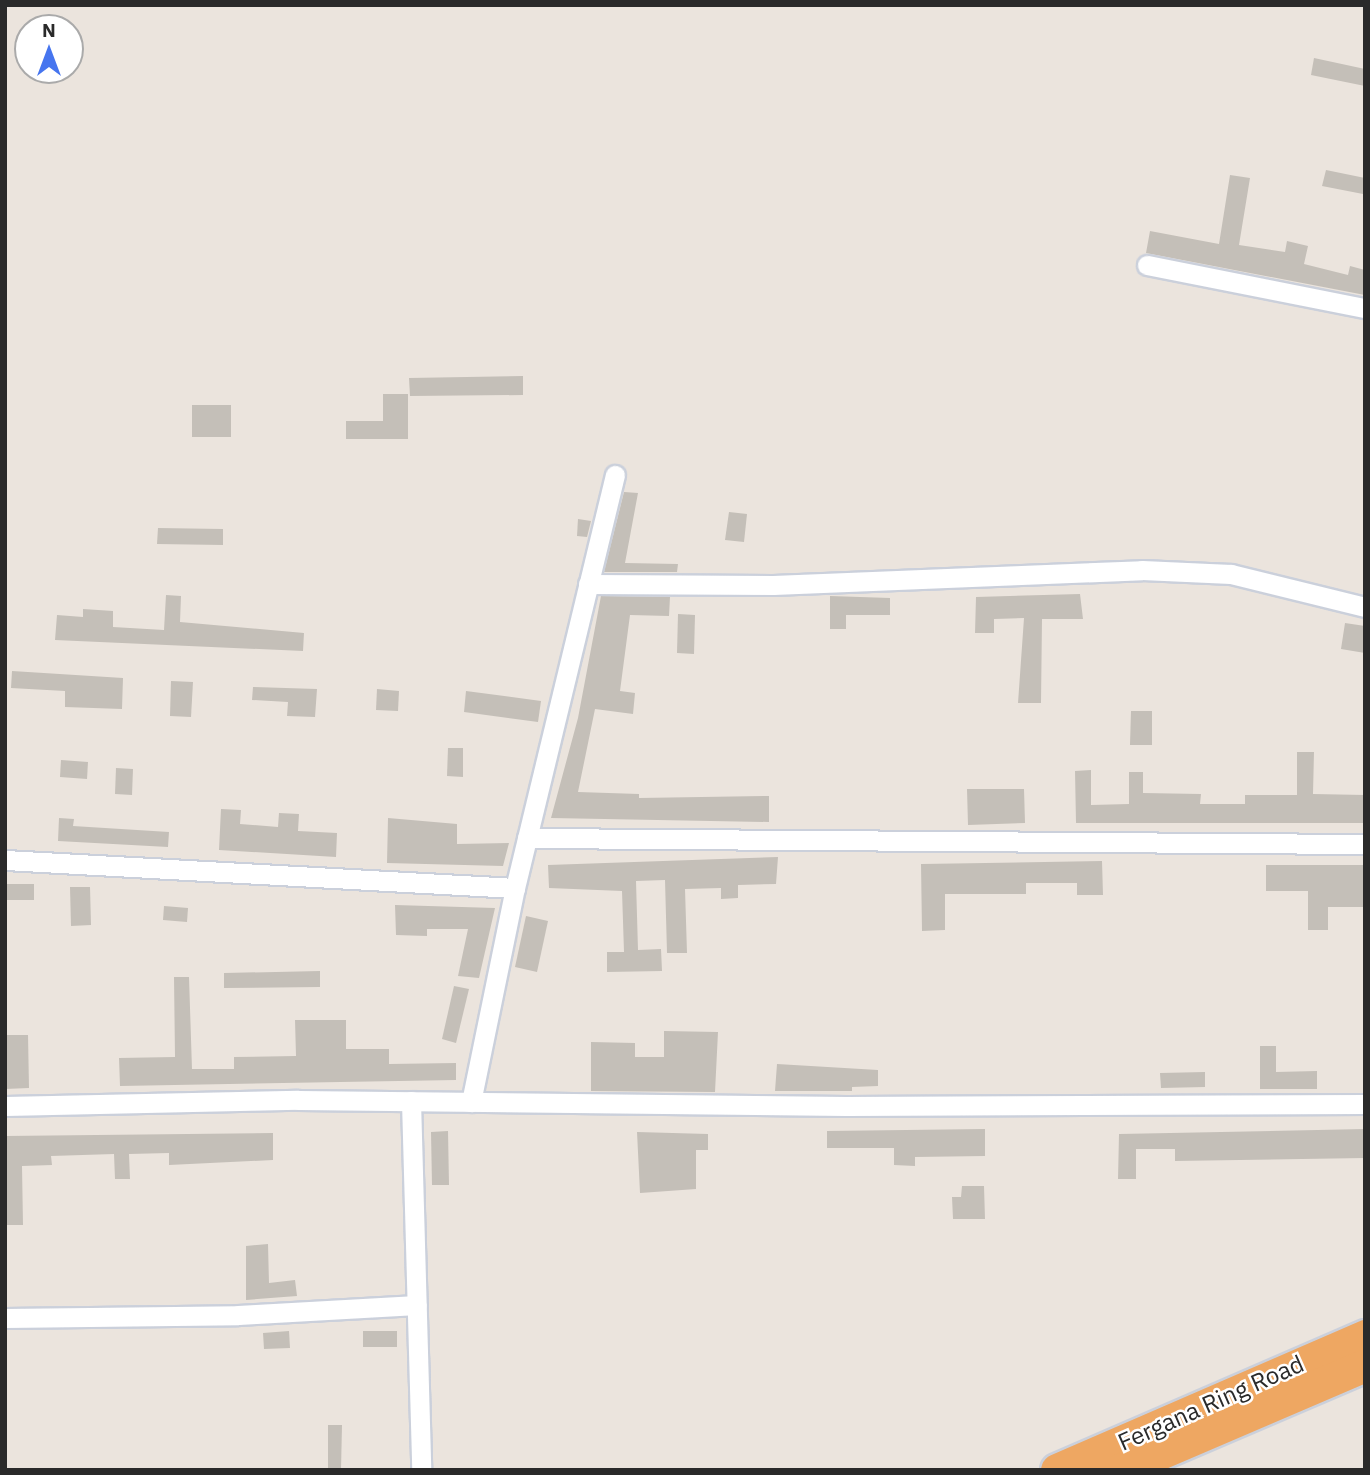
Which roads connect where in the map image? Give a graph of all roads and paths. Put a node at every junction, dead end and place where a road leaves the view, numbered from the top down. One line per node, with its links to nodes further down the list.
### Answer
1 (1147, 265): 2 (street)
2 (1365, 308)
3 (615, 475): 4 (street)
4 (588, 584): 5 (street); 6 (street)
5 (1365, 607)
6 (527, 838): 7 (street); 9 (street)
7 (1365, 844)
8 (5, 860): 9 (street)
9 (515, 888): 11 (street)
10 (411, 1101): 11 (street); 13 (street); 14 (street)
11 (471, 1102): 12 (street)
12 (1365, 1104)
13 (5, 1106)
14 (416, 1306): 15 (street); 18 (street)
15 (5, 1318)
16 (1365, 1336): 19 (highway, Fergana Ring Road)
17 (1365, 1365): 20 (highway, Fergana Ring Road)
18 (421, 1470)
19 (1057, 1470)
20 (1120, 1470)

